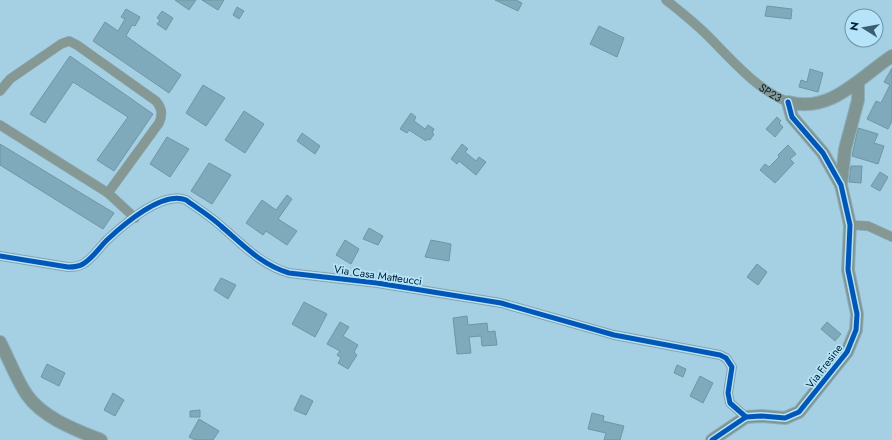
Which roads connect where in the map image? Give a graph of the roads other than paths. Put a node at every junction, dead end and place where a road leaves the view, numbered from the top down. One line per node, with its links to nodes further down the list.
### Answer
1 (666, 0): 5 (street, SP23 / SP23)
2 (892, 56): 3 (street, SP23 / SP23)
3 (858, 82): 5 (street, SP23 / SP23); 7 (street)
4 (0, 91): 8 (street)
5 (788, 102): 7 (street)
6 (0, 125): 8 (street)
7 (841, 185): 10 (street, Via Fresine)
8 (108, 193): 9 (street)
9 (135, 218): 12 (street, Via Casa Matteucci); 14 (street, Via Casa Matteucci)
10 (850, 225): 11 (street); 14 (street, Via Fresine)
11 (892, 237)
12 (0, 256)
13 (0, 342): 15 (street)
14 (746, 417): 16 (street)
15 (101, 440)
16 (712, 440)

